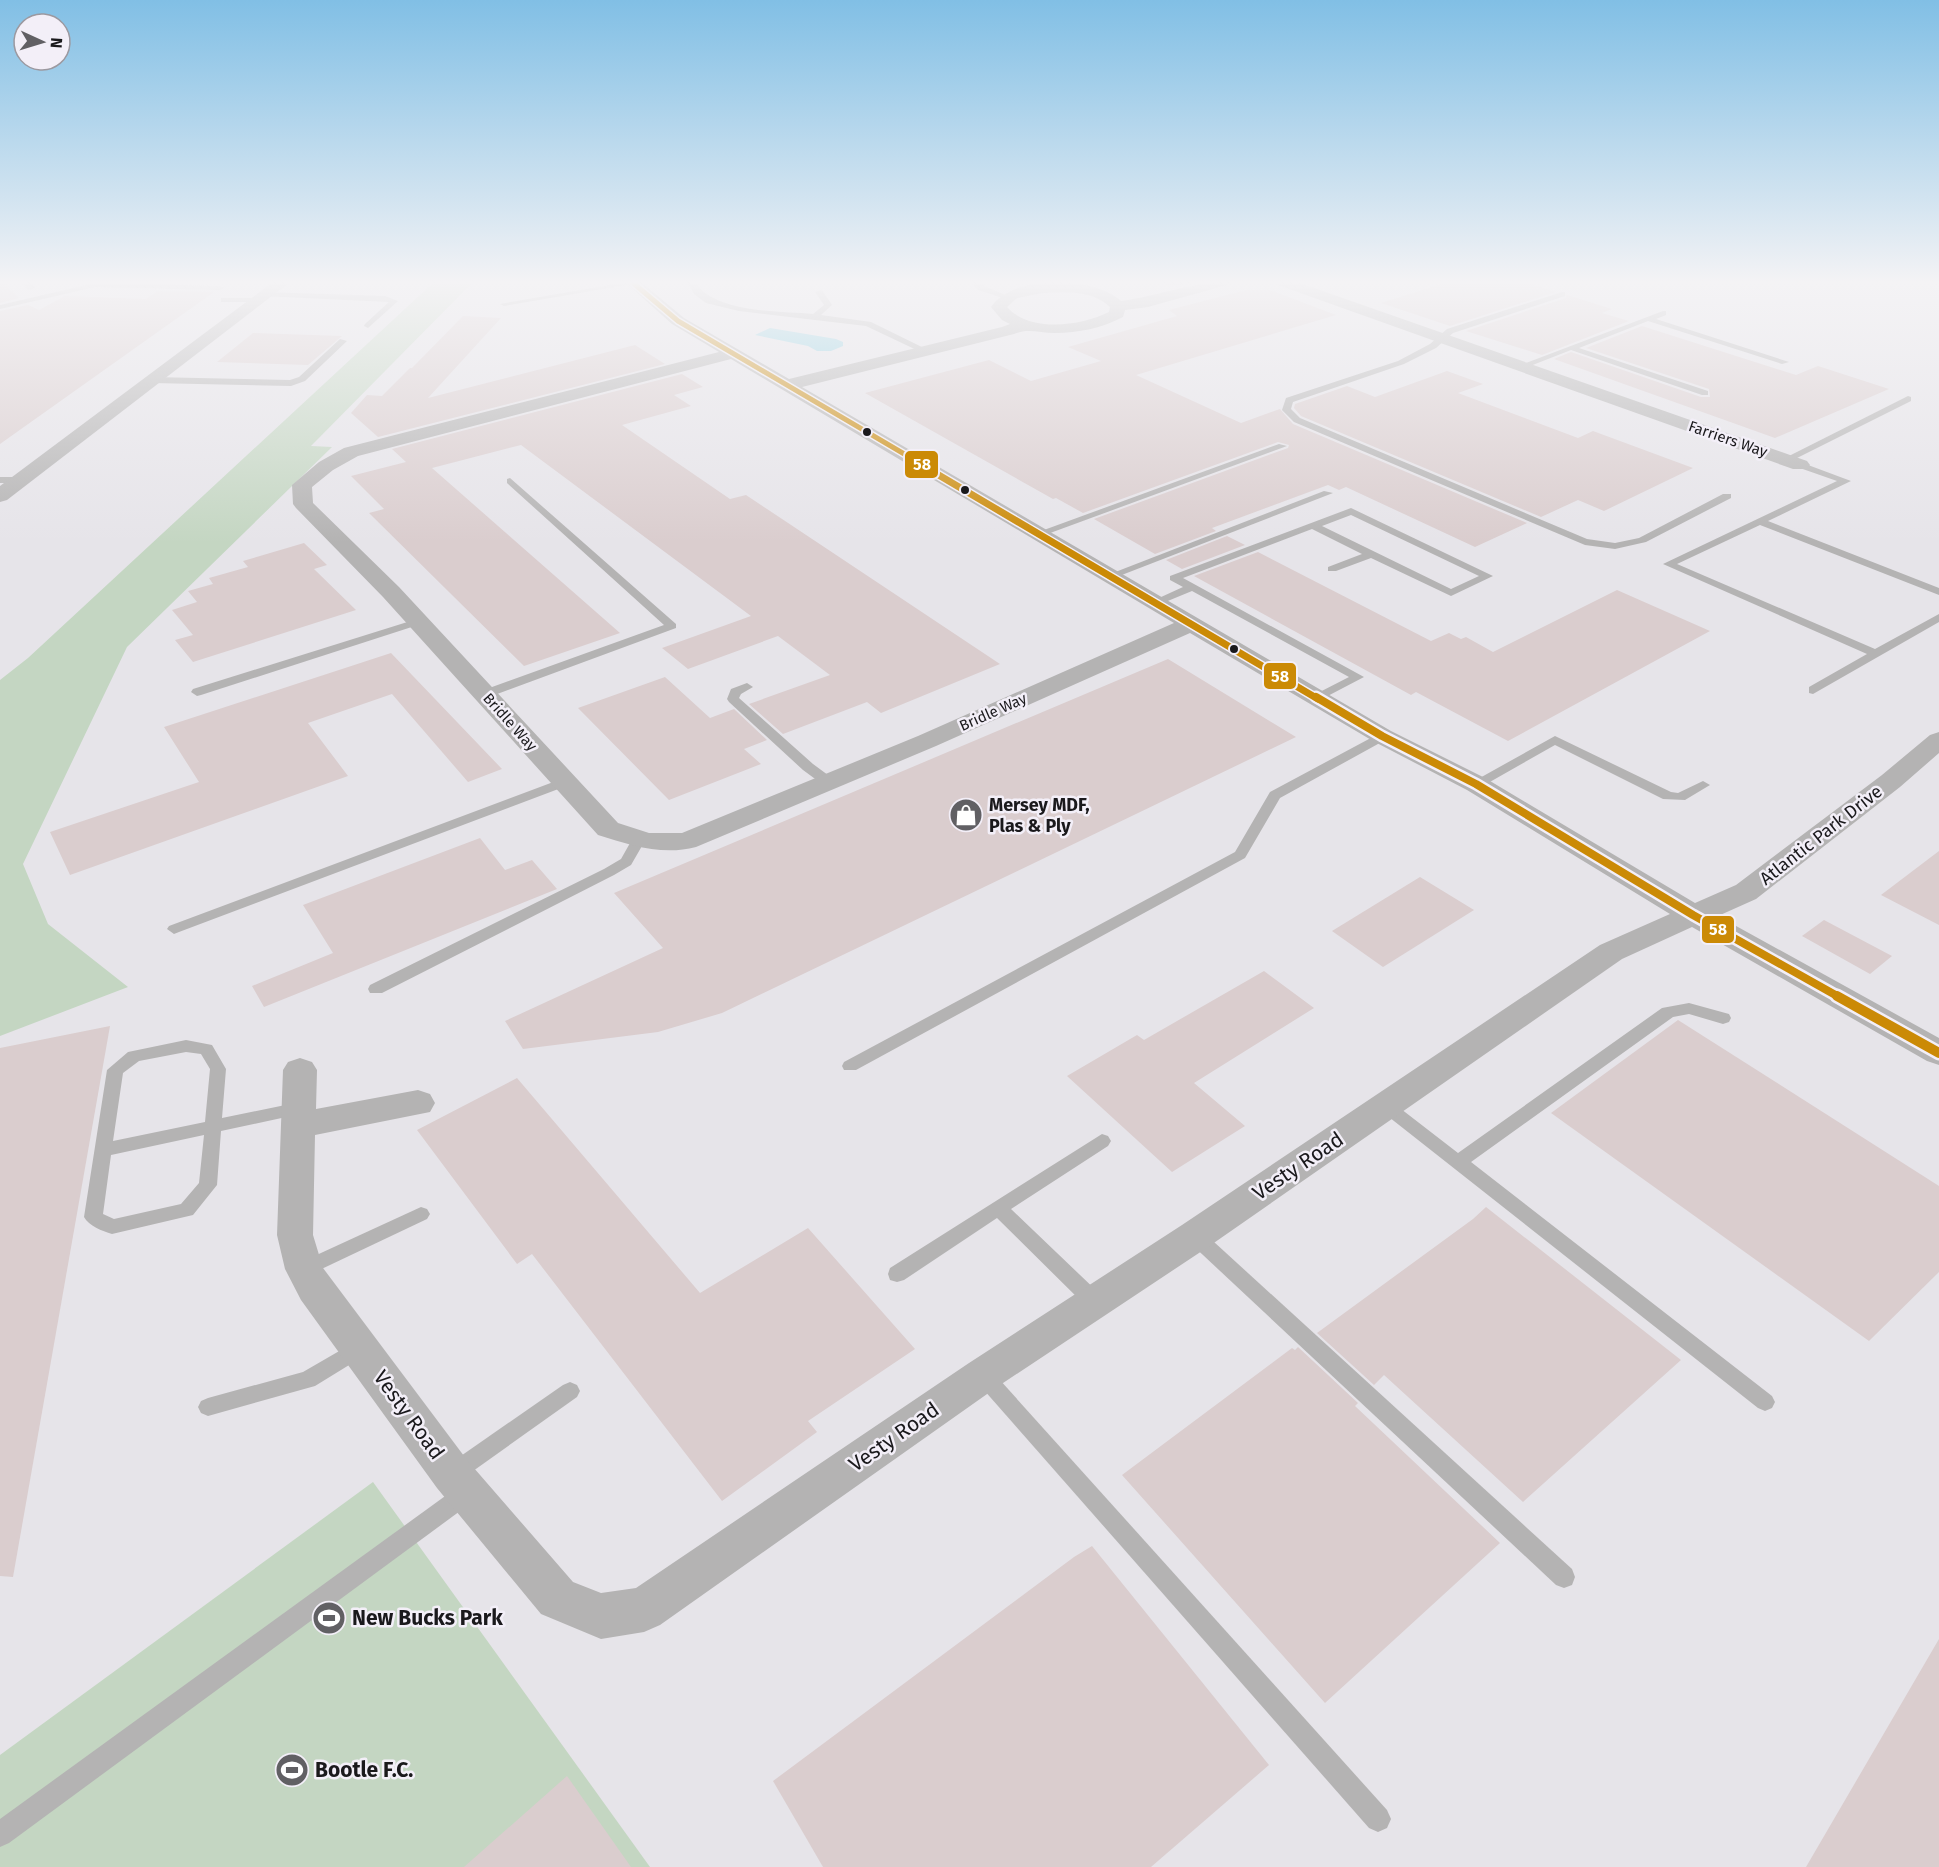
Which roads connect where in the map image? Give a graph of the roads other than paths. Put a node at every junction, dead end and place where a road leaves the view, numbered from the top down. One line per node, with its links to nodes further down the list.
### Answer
1 (166, 369): 9 (street)
2 (313, 369): 9 (lane)
3 (674, 369): 31 (street, Bridle Way)
4 (759, 369): 10 (street)
5 (852, 369): 10 (street)
6 (1380, 369): 20 (lane)
7 (1531, 369): 14 (street, Farriers Way)
8 (1634, 369): 11 (lane)
9 (152, 380): 16 (street)
10 (787, 385): 23 (street)
11 (1705, 393)
12 (1908, 399): 14 (lane)
13 (1282, 446): 23 (lane)
14 (1793, 462): 21 (lane)
15 (0, 480): 16 (lane)
16 (20, 480): 19 (street)
17 (510, 481): 37 (lane)
18 (1328, 493): 26 (lane)
19 (0, 496)
20 (1727, 496)
21 (1761, 522): 28 (lane); 33 (lane)
22 (1314, 526): 24 (lane); 24 (lane); 27 (lane)
23 (1038, 534): 26 (street)
24 (1371, 554): 25 (lane)
25 (1332, 569)
26 (1110, 576): 29 (street)
27 (1192, 587): 29 (lane); 38 (lane)
28 (1939, 592)
29 (1154, 603): 32 (street)
30 (1939, 617): 33 (lane)
31 (417, 622): 36 (lane); 37 (street, Bridle Way)
32 (1191, 624): 38 (street); 41 (street, Bridle Way)
33 (1877, 654): 35 (lane)
34 (747, 687): 41 (lane)
35 (1814, 690)
36 (197, 692)
37 (485, 693): 42 (street, Bridle Way)
38 (1316, 697): 39 (street)
39 (1382, 736): 43 (street); 51 (lane)
40 (1939, 740): 46 (street, Atlantic Park Drive)
41 (827, 781): 45 (street, Bridle Way)
42 (564, 782): 45 (street, Bridle Way); 47 (lane)
43 (1476, 784): 44 (lane); 46 (street)
44 (1703, 785)
45 (639, 839): 48 (lane)
46 (1693, 915): 50 (street); 54 (street, Vesty Road)
47 (174, 929)
48 (376, 989)
49 (1723, 1018): 59 (lane)
50 (1939, 1053)
51 (850, 1066)
52 (300, 1070): 55 (street, Vesty Road)
53 (418, 1103): 55 (street)
54 (1386, 1106): 59 (lane); 62 (street, Vesty Road)
55 (300, 1117): 56 (lane); 63 (street, Vesty Road)
56 (212, 1125): 58 (lane); 58 (lane); 58 (lane)
57 (1102, 1140): 60 (lane)
58 (103, 1150)
59 (1458, 1162): 69 (lane)
60 (998, 1208): 64 (lane); 65 (lane)
61 (421, 1214): 63 (lane)
62 (1195, 1236): 65 (street, Vesty Road); 72 (lane)
63 (304, 1269): 66 (street, Vesty Road)
64 (897, 1274)
65 (1095, 1302): 67 (street, Vesty Road)
66 (360, 1348): 70 (lane); 71 (street, Vesty Road)
67 (983, 1375): 71 (street, Vesty Road); 73 (lane)
68 (570, 1391): 71 (lane)
69 (1765, 1402)
70 (208, 1407)
71 (459, 1484): 74 (lane)
72 (1564, 1577)
73 (1378, 1819)
74 (0, 1834)

